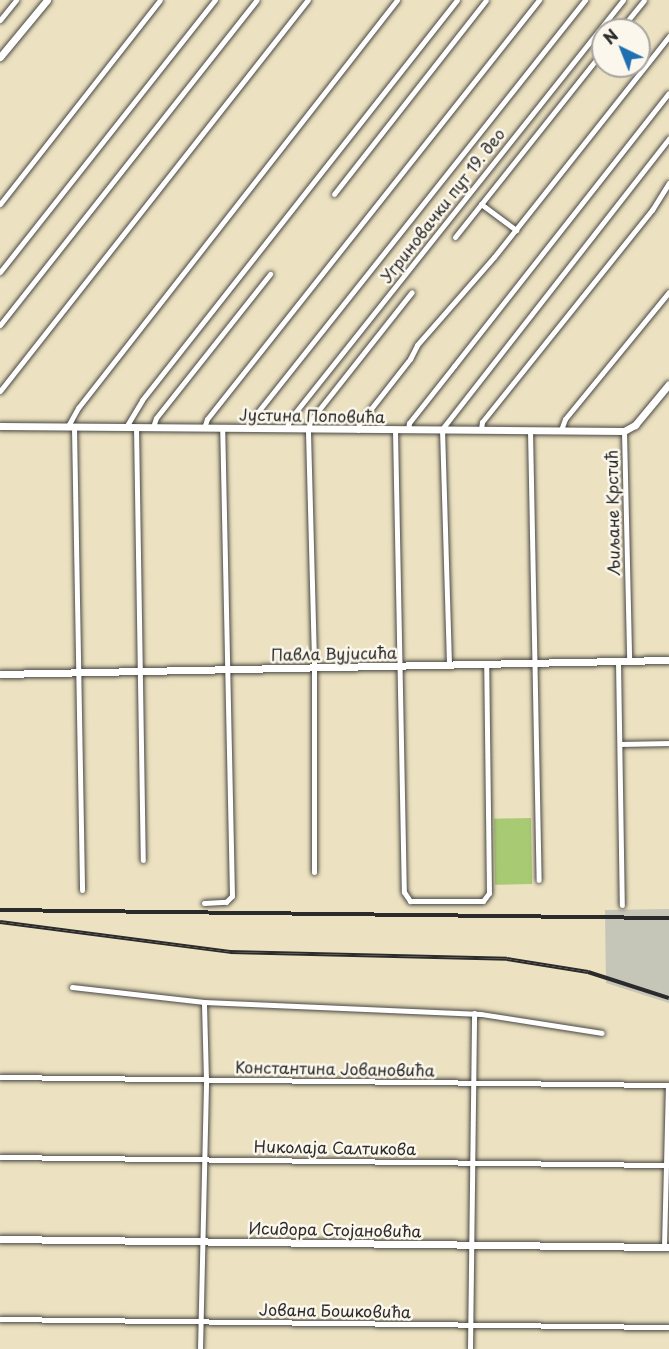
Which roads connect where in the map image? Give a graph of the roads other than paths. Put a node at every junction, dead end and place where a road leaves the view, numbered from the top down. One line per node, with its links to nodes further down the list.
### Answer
1 (16, 0): 15 (street)
2 (47, 0): 17 (street)
3 (160, 0): 23 (street)
4 (215, 0): 27 (street)
5 (257, 0): 31 (street)
6 (308, 0): 33 (street)
7 (397, 0): 35 (street)
8 (457, 0): 36 (street)
9 (486, 0): 22 (street)
10 (539, 0): 39 (street)
11 (585, 0): 41 (street)
12 (623, 0): 42 (street, Угриновачки пут 19. део)
13 (644, 0): 14 (street)
14 (630, 18)
15 (0, 20)
16 (669, 36): 25 (street)
17 (0, 57)
18 (591, 66): 24 (street)
19 (669, 93): 48 (street)
20 (669, 138): 43 (street)
21 (669, 183): 44 (street)
22 (334, 194)
23 (0, 204)
24 (481, 204): 25 (street); 26 (street)
25 (516, 230): 46 (street)
26 (455, 237)
27 (0, 272)
28 (270, 274): 38 (street)
29 (412, 292): 45 (street)
30 (669, 292): 50 (street)
31 (0, 325)
32 (669, 384): 51 (street, Љиљане Крстић)
33 (0, 391)
34 (0, 426): 35 (street, Јустина Поповића)
35 (71, 427): 36 (street, Јустина Поповића); 62 (street)
36 (126, 427): 37 (street, Јустина Поповића)
37 (136, 427): 38 (street, Јустина Поповића); 61 (street)
38 (153, 427): 39 (street, Јустина Поповића)
39 (204, 428): 40 (street, Јустина Поповића)
40 (222, 428): 41 (street, Јустина Поповића); 60 (street)
41 (250, 428): 42 (street, Јустина Поповића)
42 (286, 429): 45 (street, Јустина Поповића)
43 (442, 429): 44 (street, Јустина Поповића); 48 (street, Јустина Поповића); 57 (street)
44 (481, 429): 49 (street, Јустина Поповића)
45 (308, 430): 46 (street, Јустина Поповића); 59 (street)
46 (358, 430): 47 (street, Јустина Поповића)
47 (395, 430): 48 (street, Јустина Поповића); 58 (street)
48 (408, 430)
49 (530, 430): 50 (street, Јустина Поповића); 55 (street)
50 (561, 430): 51 (street, Јустина Поповића)
51 (624, 431): 52 (street, Љиљане Крстић)
52 (629, 660): 53 (street, Павла Вујисића); 54 (street, Павла Вујисића)
53 (669, 660)
54 (618, 661): 55 (street, Павла Вујисића); 65 (street)
55 (536, 662): 56 (street, Павла Вујисића); 68 (street)
56 (486, 663): 57 (street, Павла Вујисића); 58 (street)
57 (448, 664): 58 (street, Павла Вујисића)
58 (400, 665): 59 (street, Павла Вујисића)
59 (314, 667): 60 (street, Павла Вујисића); 67 (street)
60 (228, 668): 61 (street, Павла Вујисића); 70 (street)
61 (141, 671): 62 (street, Павла Вујисића); 66 (street)
62 (79, 672): 63 (street, Павла Вујисића); 69 (street)
63 (0, 674)
64 (669, 743): 65 (street)
65 (621, 744): 71 (street)
66 (143, 860)
67 (314, 872)
68 (539, 880)
69 (82, 890)
70 (204, 903)
71 (622, 905)
72 (72, 987): 73 (street)
73 (204, 1002): 74 (street); 77 (street)
74 (474, 1013): 75 (street); 78 (street)
75 (602, 1033)
76 (0, 1077): 77 (street, Константина Јовановића)
77 (206, 1080): 78 (street, Константина Јовановића); 81 (street)
78 (473, 1083): 79 (street, Константина Јовановића); 82 (street)
79 (668, 1085): 83 (street)
80 (0, 1157): 81 (street, Николаја Салтикова)
81 (203, 1159): 82 (street, Николаја Салтикова); 85 (street)
82 (471, 1162): 83 (street, Николаја Салтикова); 86 (street)
83 (668, 1165): 87 (street)
84 (0, 1239): 85 (street, Исидора Стојановића)
85 (202, 1241): 86 (street, Исидора Стојановића); 89 (street)
86 (471, 1245): 87 (street, Исидора Стојановића); 90 (street)
87 (667, 1247)
88 (0, 1319): 89 (street, Јована Бошковића)
89 (201, 1322): 90 (street, Јована Бошковића); 92 (street)
90 (470, 1325): 91 (street, Јована Бошковића); 93 (street)
91 (669, 1327)
92 (200, 1349)
93 (470, 1349)

